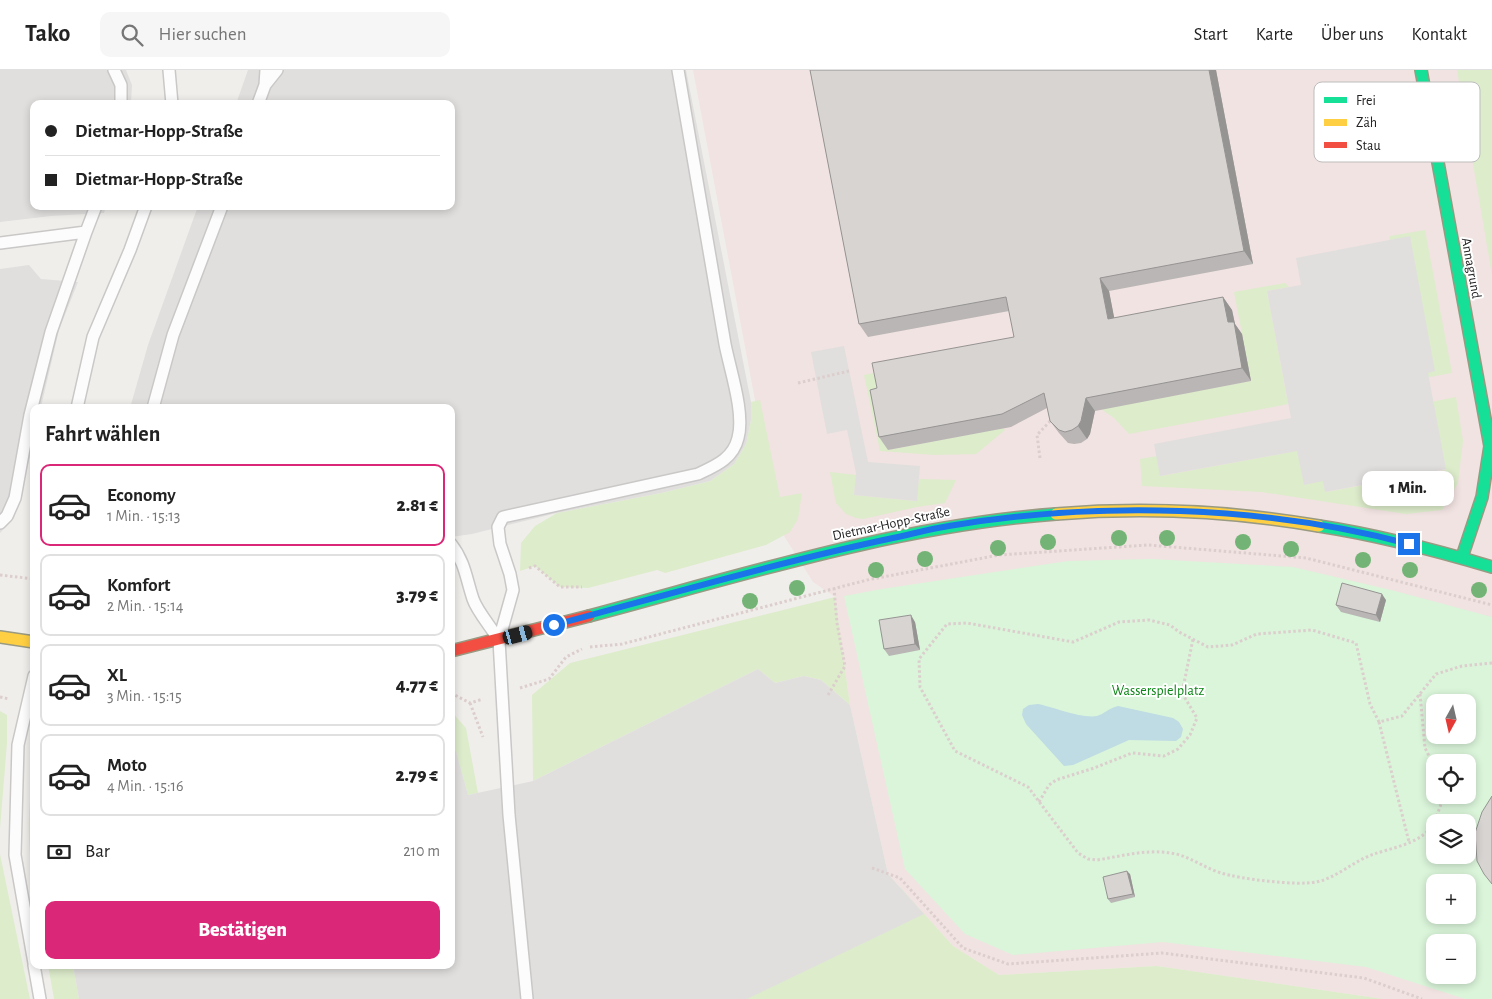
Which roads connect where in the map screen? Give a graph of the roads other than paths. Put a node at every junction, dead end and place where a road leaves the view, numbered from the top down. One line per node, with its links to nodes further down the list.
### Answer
1 (114, 70): 7 (lane)
2 (169, 70): 8 (lane)
3 (266, 70): 6 (lane)
4 (277, 70): 6 (lane)
5 (678, 70): 25 (lane)
6 (265, 85): 9 (lane)
7 (122, 100)
8 (172, 100)
9 (259, 100)
10 (1438, 162): 22 (street, Annagrund)
11 (94, 210): 14 (lane)
12 (145, 210): 17 (lane)
13 (220, 210): 18 (lane)
14 (86, 232): 15 (lane); 16 (lane)
15 (0, 243)
16 (33, 404)
17 (79, 404)
18 (154, 404)
19 (30, 415): 20 (lane)
20 (0, 523)
21 (455, 549): 25 (lane)
22 (1462, 557): 23 (street, Dietmar-Hopp-Straße); 25 (street, Dietmar-Hopp-Straße)
23 (1492, 567)
24 (0, 637): 26 (street)
25 (499, 640): 27 (street, Dietmar-Hopp-Straße); 32 (lane)
26 (30, 641)
27 (455, 650)
28 (30, 693): 29 (lane)
29 (30, 941)
30 (35, 969): 31 (lane)
31 (40, 999)
32 (527, 999)

